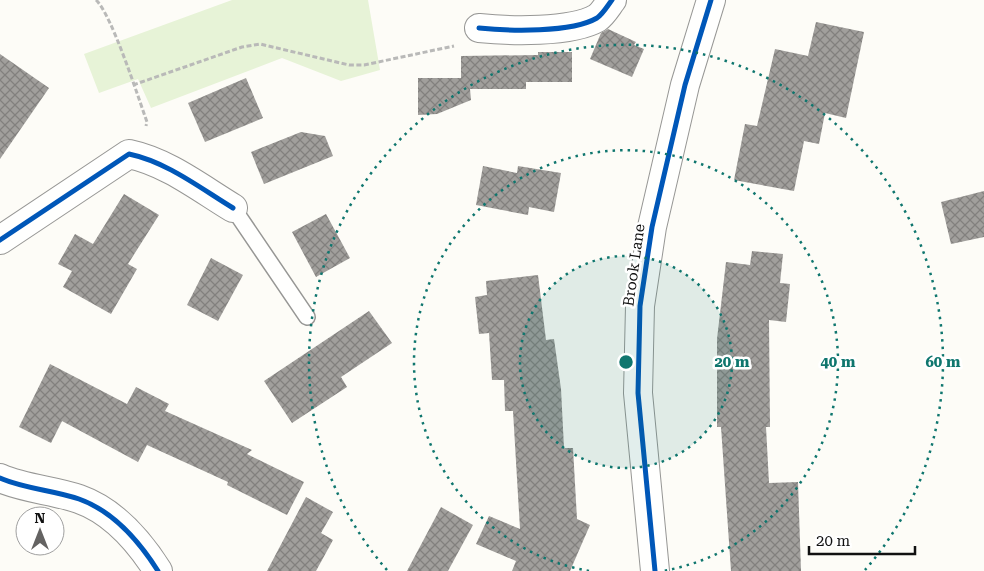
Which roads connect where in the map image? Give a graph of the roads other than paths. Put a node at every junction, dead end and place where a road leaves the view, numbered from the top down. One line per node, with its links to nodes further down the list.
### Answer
1 (612, 0): 3 (street)
2 (711, 0): 9 (street, Brook Lane)
3 (479, 28)
4 (233, 208): 5 (street); 6 (lane)
5 (0, 240)
6 (307, 317)
7 (0, 478): 8 (street)
8 (158, 571)
9 (655, 571)

